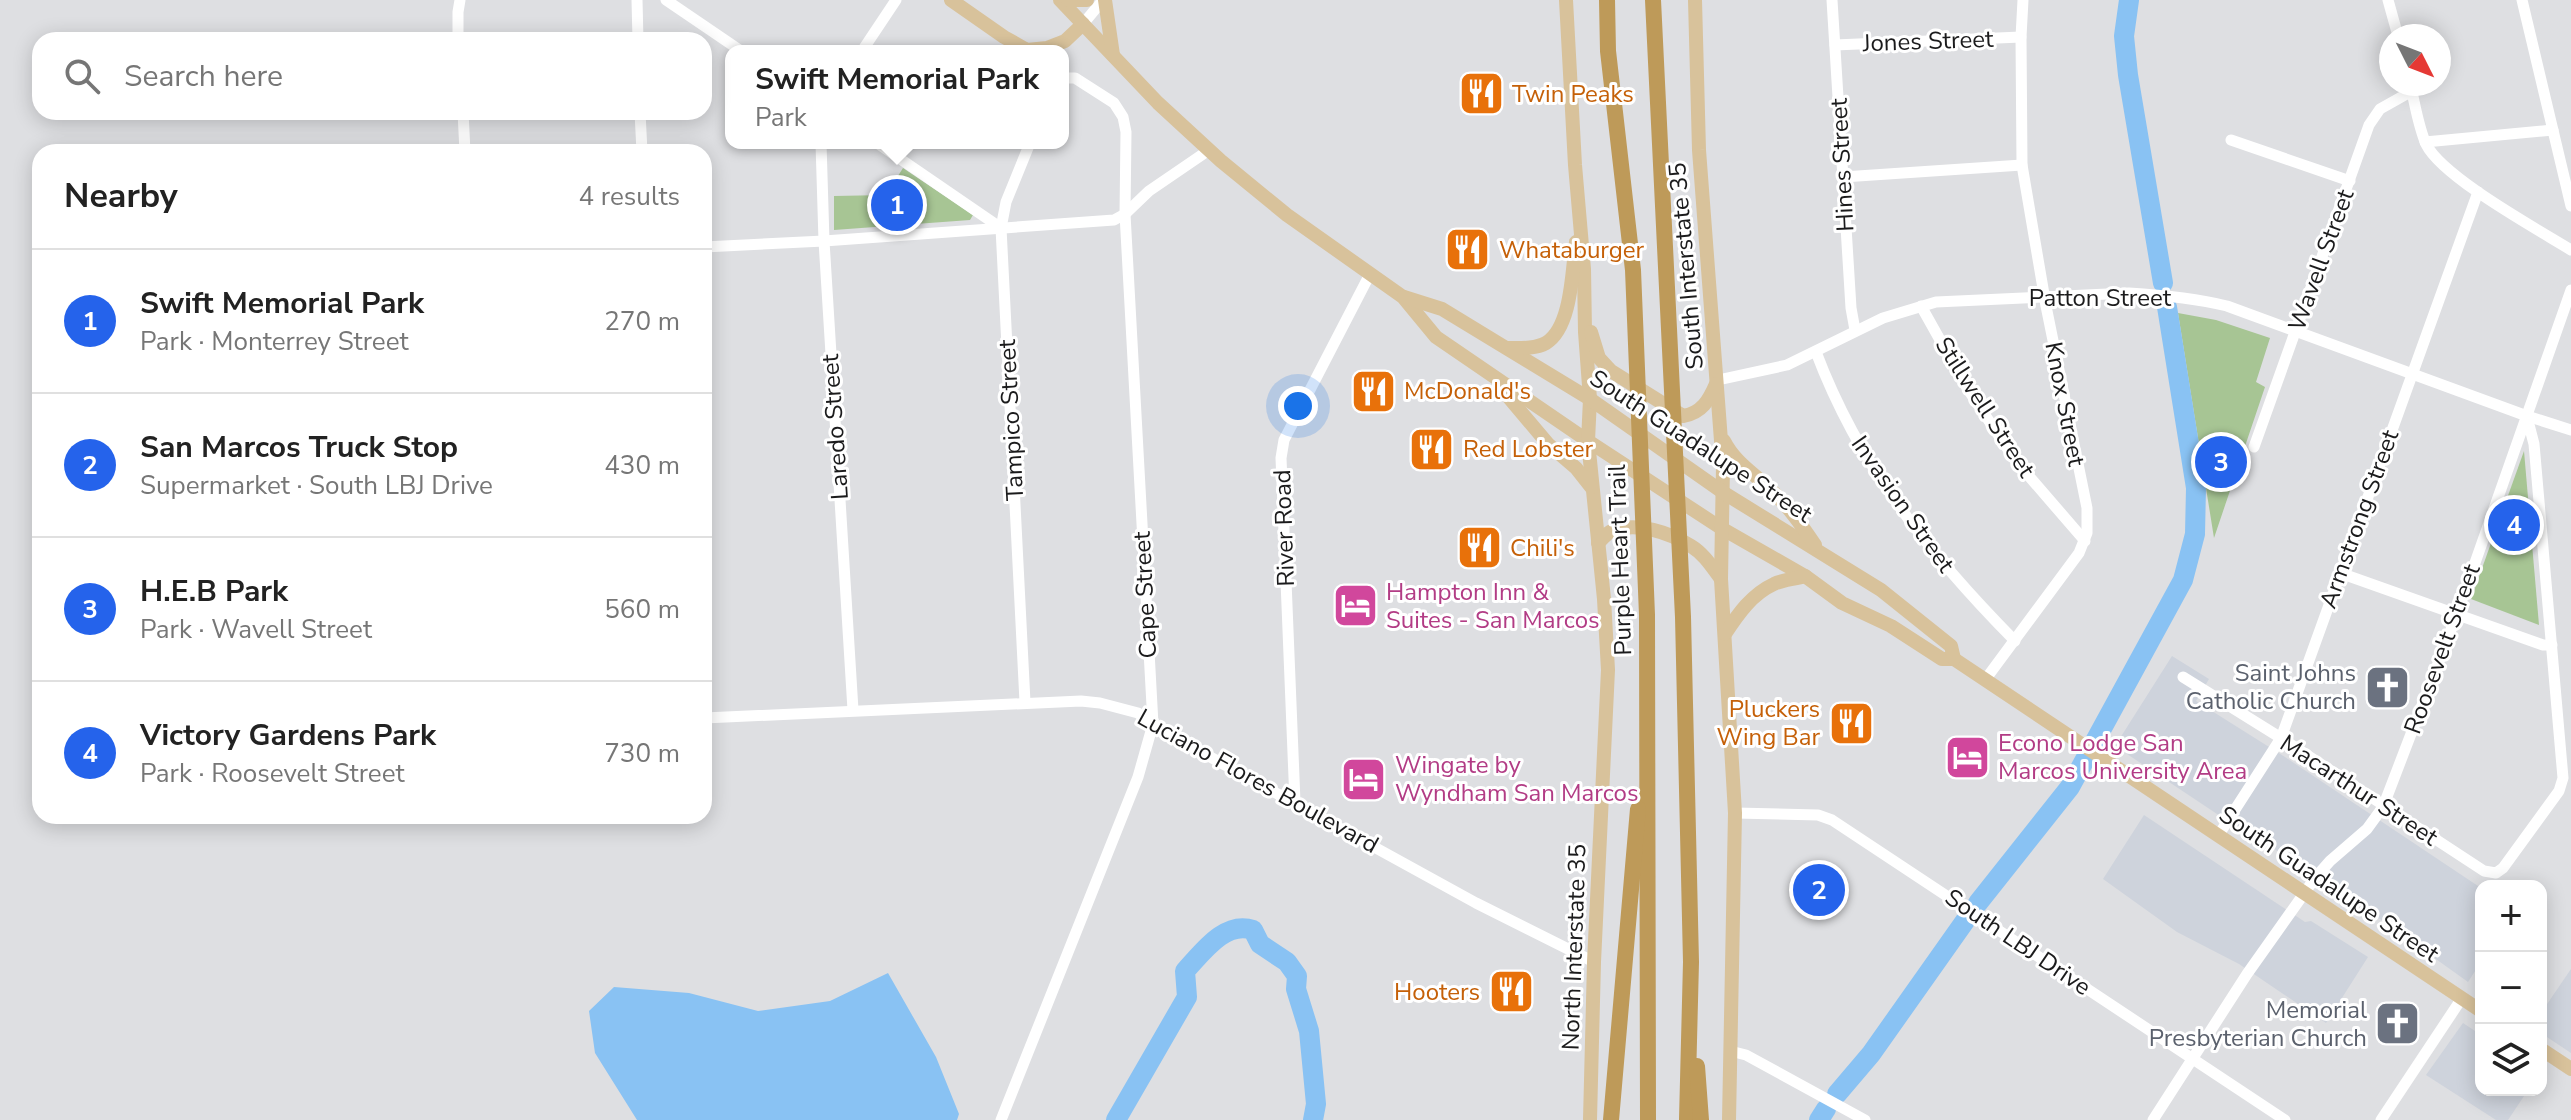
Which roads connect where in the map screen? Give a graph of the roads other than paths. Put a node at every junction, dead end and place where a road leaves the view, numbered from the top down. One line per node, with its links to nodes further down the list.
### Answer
1 (460, 0): 20 (street)
2 (637, 0): 21 (street)
3 (666, 0): 23 (street)
4 (896, 0): 24 (street)
5 (951, 0): 25 (main road)
6 (1060, 0): 18 (main road, South Guadalupe Street)
7 (1068, 0): 8 (main road)
8 (1087, 0)
9 (1104, 0): 18 (street); 28 (main road)
10 (1566, 0): 49 (main road)
11 (1607, 0): 90 (highway, Purple Heart Trail)
12 (1653, 0): 103 (highway)
13 (1695, 0): 66 (main road, South Interstate 35)
14 (1832, 0): 27 (street, Hines Street)
15 (2023, 0): 22 (street, Knox Street)
16 (2388, 0): 19 (street)
17 (2522, 0): 34 (street)
18 (1083, 24): 26 (main road); 28 (main road, South Guadalupe Street)
19 (2395, 24)
20 (458, 32)
21 (638, 32)
22 (2021, 37): 27 (street, Jones Street); 43 (street, Knox Street)
23 (732, 45)
24 (866, 45)
25 (1018, 45)
26 (1055, 45)
27 (1835, 45): 44 (street, Hines Street)
28 (1113, 55): 42 (main road, South Guadalupe Street)
29 (1069, 78): 48 (street, Cape Street)
30 (2399, 96): 45 (street, Wavell Street)
31 (2413, 96): 36 (street)
32 (463, 120): 37 (street)
33 (640, 120): 38 (street)
34 (2553, 130): 36 (street); 47 (street)
35 (2231, 140): 45 (street)
36 (2425, 142): 46 (street)
37 (465, 144)
38 (642, 144)
39 (821, 149): 51 (street, Laredo Street)
40 (886, 149): 50 (street)
41 (1028, 149): 50 (street, Tampico Street)
42 (1209, 150): 48 (street); 54 (main road, South Guadalupe Street)
43 (2022, 165): 44 (street); 57 (street, Knox Street)
44 (1843, 177): 60 (street, Hines Street)
45 (2350, 181): 61 (street, Wavell Street)
46 (2478, 192): 53 (street); 65 (street, Armstrong Street)
47 (2571, 206)
48 (1125, 214): 50 (street); 93 (street, Cape Street)
49 (1580, 218): 59 (main road); 62 (main road)
50 (1001, 228): 51 (street); 89 (street, Tampico Street)
51 (824, 241): 52 (street); 91 (street, Laredo Street)
52 (712, 247)
53 (2571, 250)
54 (1370, 274): 56 (main road, South Guadalupe Street); 97 (street, River Road)
55 (2571, 290): 68 (street, Roosevelt Street)
56 (1403, 297): 62 (main road, South Guadalupe Street); 64 (main road, South Guadalupe Street)
57 (2044, 297): 58 (street, Patton Street); 61 (street, Patton Street); 76 (street, Knox Street)
58 (1921, 306): 60 (street, Patton Street); 76 (street, Stillwell Street)
59 (1585, 315): 66 (main road); 67 (main road)
60 (1855, 330): 63 (street, Patton Street)
61 (2294, 332): 65 (street, Patton Street); 72 (street, Wavell Street)
62 (1505, 348): 67 (main road, South Guadalupe Street)
63 (1816, 352): 66 (street, Patton Street); 84 (street, Invasion Street)
64 (1487, 372): 71 (main road, South Guadalupe Street); 73 (main road)
65 (2412, 374): 68 (street, Patton Street); 79 (street, Armstrong Street)
66 (1718, 380): 70 (main road, South Interstate 35)
67 (1590, 399): 71 (main road); 74 (main road, South Guadalupe Street)
68 (2527, 416): 69 (street, Patton Street); 82 (street, Roosevelt Street); 85 (street)
69 (2571, 430)
70 (1721, 435): 74 (main road, South Interstate 35); 78 (main road)
71 (1588, 441): 73 (main road, North Interstate 35); 75 (main road, South Guadalupe Street)
72 (2254, 447)
73 (1593, 490): 77 (main road, North Interstate 35)
74 (1724, 493): 75 (main road, South Interstate 35); 78 (main road, South Guadalupe Street)
75 (1721, 528): 80 (main road, South Guadalupe Street); 81 (main road)
76 (2085, 541): 84 (street)
77 (1598, 543): 81 (main road); 102 (main road, North Interstate 35)
78 (1818, 549): 86 (main road, South Guadalupe Street)
79 (2340, 573): 82 (street); 94 (street, Armstrong Street)
80 (1805, 576): 83 (main road); 86 (main road, South Guadalupe Street)
81 (1721, 579): 83 (main road)
82 (2457, 614): 85 (street); 98 (street, Roosevelt Street)
83 (1725, 634): 99 (main road)
84 (2015, 641): 88 (street)
85 (2552, 645): 95 (street)
86 (1954, 659): 88 (main road, South Guadalupe Street)
87 (2183, 677): 94 (street, Macarthur Street)
88 (1985, 680): 100 (main road, South Guadalupe Street)
89 (1025, 702): 91 (street, Luciano Flores Boulevard); 93 (street, Luciano Flores Boulevard)
90 (1647, 704): 112 (highway); 113 (highway, Purple Heart Trail)
91 (853, 710): 92 (street, Luciano Flores Boulevard)
92 (712, 718)
93 (1153, 724): 97 (street, Luciano Flores Boulevard); 110 (street, Cape Street)
94 (2281, 738): 98 (street, Macarthur Street); 100 (street, Armstrong Street)
95 (2559, 791): 96 (street); 98 (street, Macarthur Street)
96 (2571, 799)
97 (1295, 802): 102 (street, Luciano Flores Boulevard)
98 (2383, 807): 101 (street, Roosevelt Street)
99 (1735, 813): 106 (main road); 108 (street, South LBJ Drive)
100 (2218, 836): 101 (main road, South Guadalupe Street)
101 (2304, 893): 104 (main road, South Guadalupe Street); 108 (street, Roosevelt Street)
102 (1594, 962): 111 (main road, North Interstate 35)
103 (1691, 979): 114 (highway); 115 (highway)
104 (2462, 998): 105 (main road, South Guadalupe Street); 120 (street)
105 (2475, 1007)
106 (1730, 1051): 116 (main road); 117 (street)
107 (2547, 1053): 109 (main road)
108 (2192, 1059): 118 (street, Roosevelt Street); 119 (street, South LBJ Drive)
109 (2571, 1069)
110 (1001, 1120)
111 (1590, 1120)
112 (1611, 1120)
113 (1648, 1120)
114 (1687, 1120)
115 (1701, 1120)
116 (1729, 1120)
117 (1865, 1120)
118 (2153, 1120)
119 (2285, 1120)
120 (2381, 1120)

